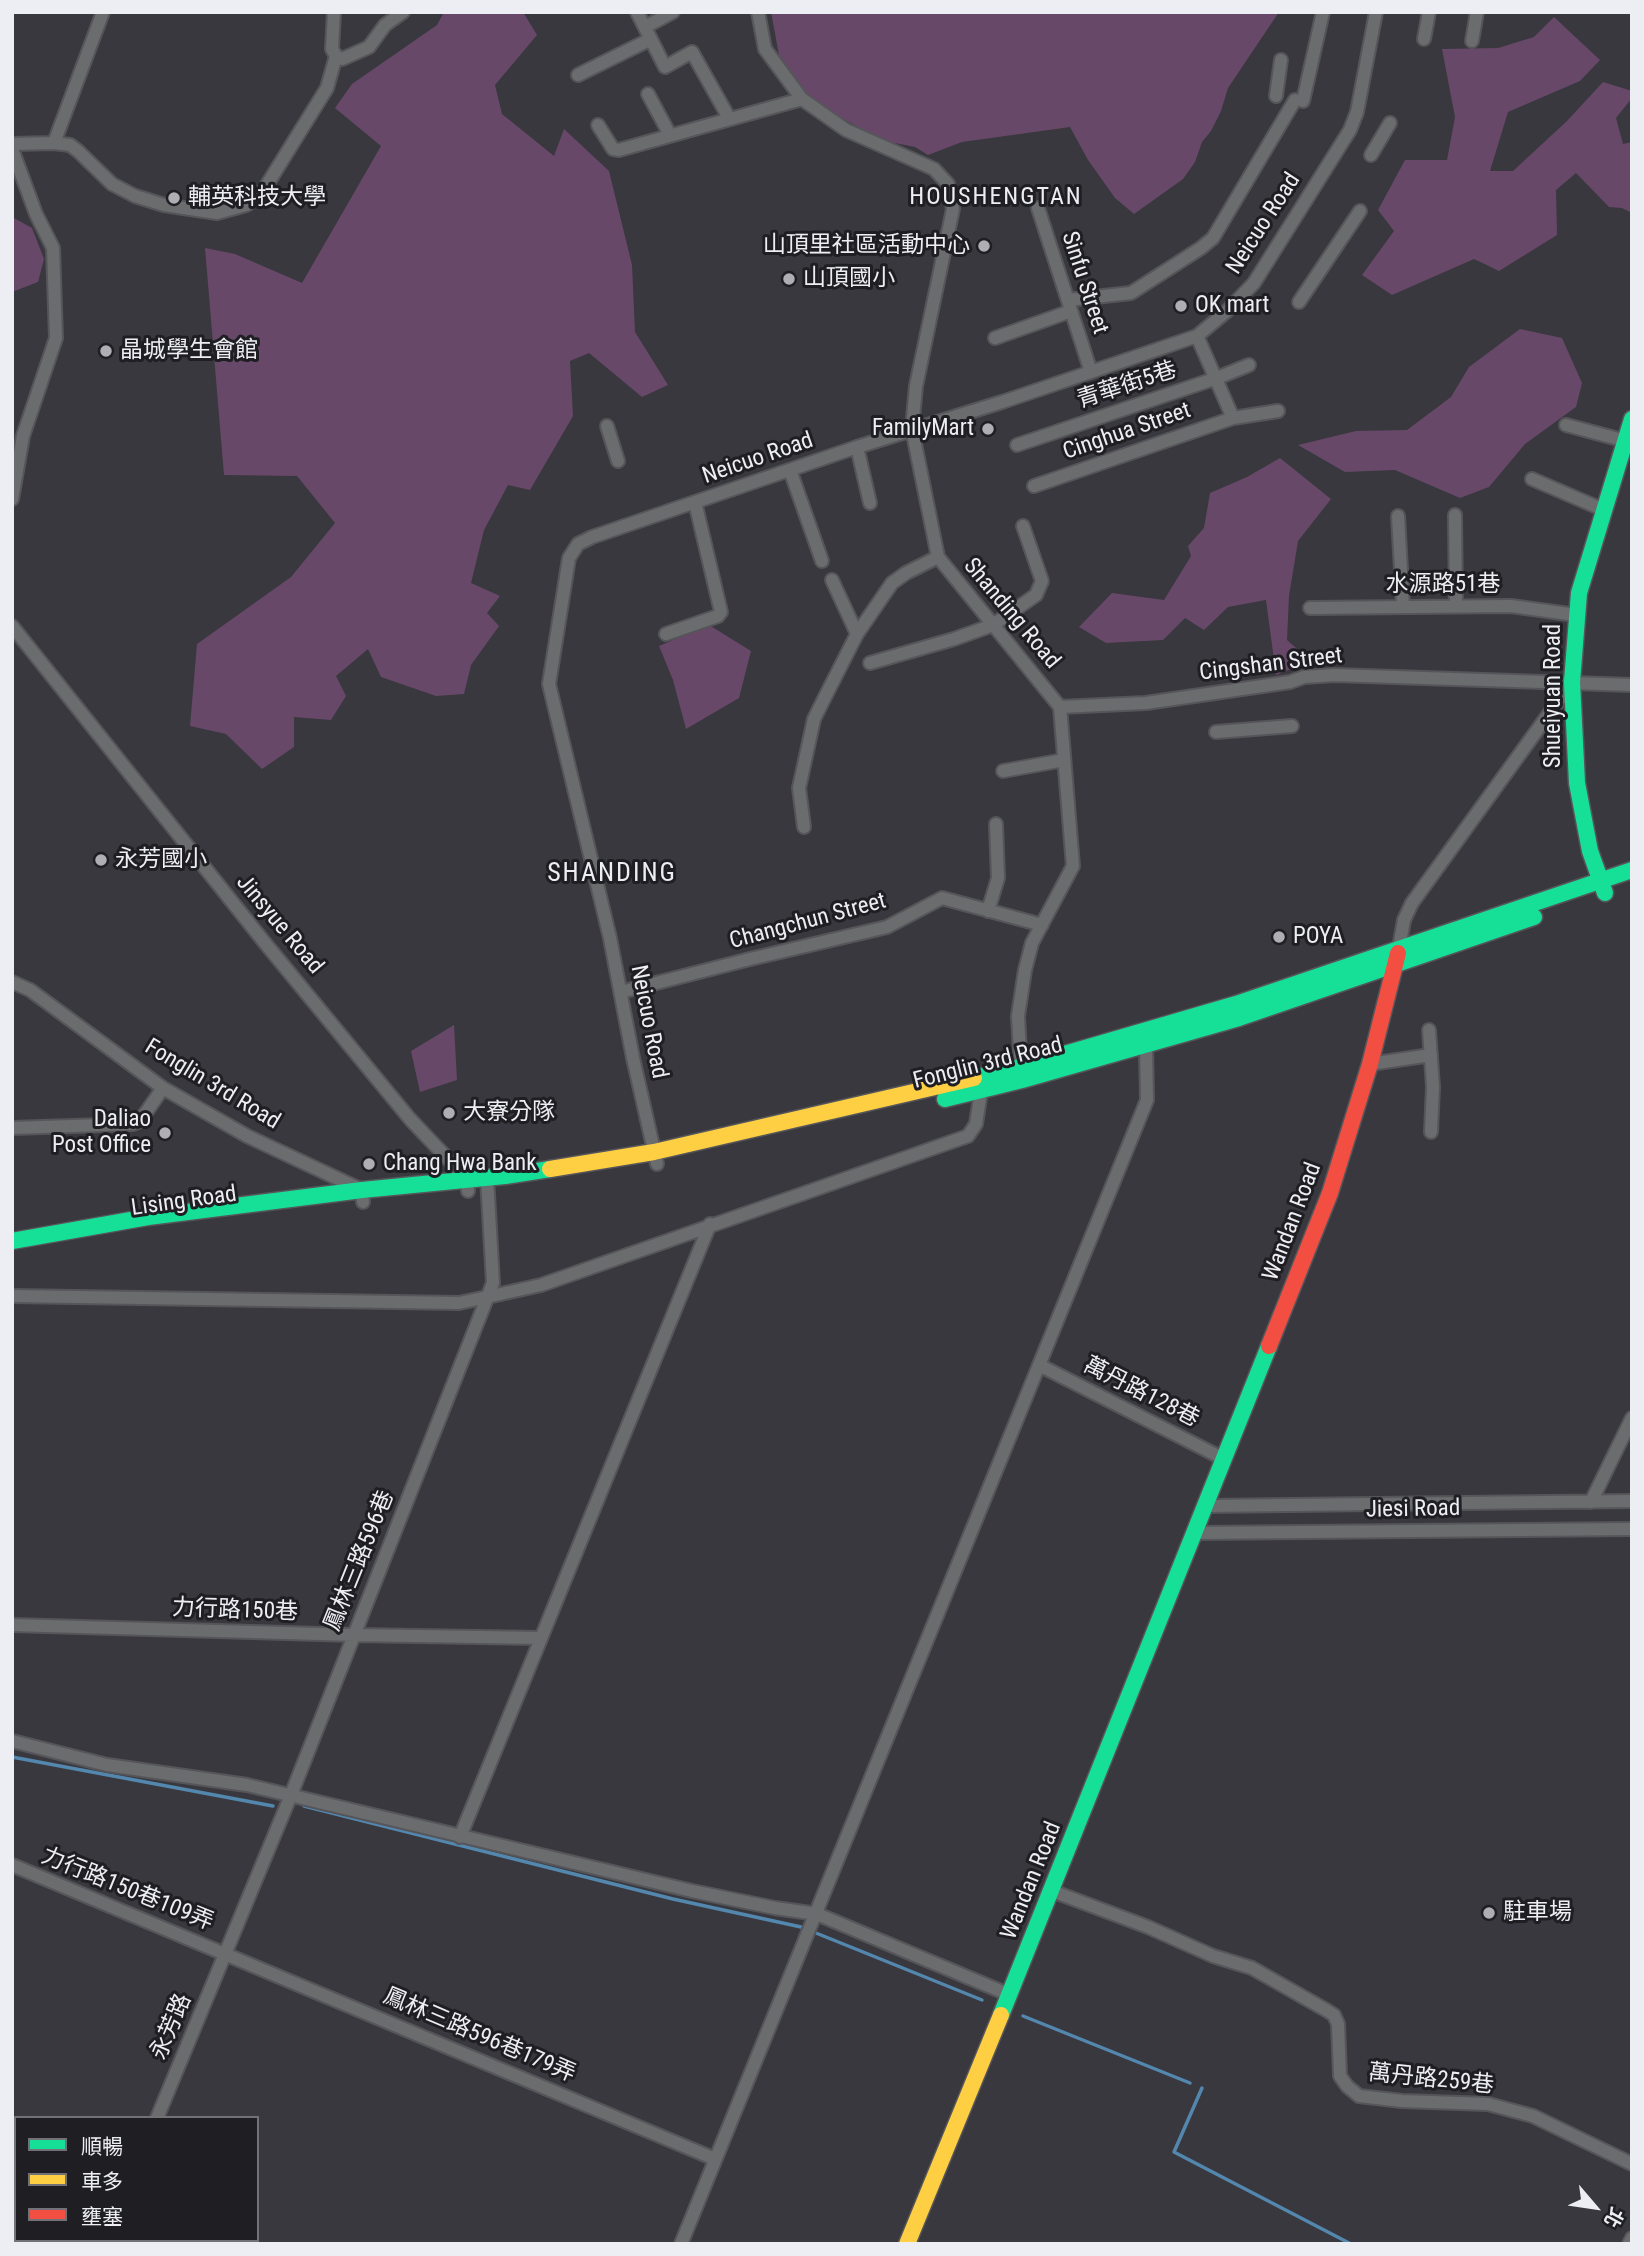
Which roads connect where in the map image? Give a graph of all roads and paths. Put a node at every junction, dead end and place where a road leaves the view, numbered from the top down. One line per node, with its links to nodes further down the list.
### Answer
1 (103, 12): 24 (street)
2 (334, 12): 14 (street)
3 (403, 12): 14 (street)
4 (637, 12): 11 (street)
5 (673, 12): 11 (street)
6 (758, 12): 19 (street, Shanding Road)
7 (1323, 12): 30 (street)
8 (1376, 12): 31 (street, Neicuo Road)
9 (1429, 12): 12 (street)
10 (1477, 12): 13 (street)
11 (648, 33): 16 (street); 20 (street)
12 (1424, 39)
13 (1472, 41)
14 (337, 56): 24 (street)
15 (1281, 60): 18 (street)
16 (578, 75)
17 (648, 94): 23 (street)
18 (1276, 96)
19 (802, 99): 20 (street); 41 (street, Shanding Road)
20 (729, 118): 23 (street)
21 (1390, 123): 26 (street)
22 (598, 125): 23 (street)
23 (670, 135)
24 (54, 143): 25 (street)
25 (12, 146): 49 (street)
26 (1371, 155)
27 (1038, 208): 30 (street, Sinfu Street)
28 (1360, 211): 29 (street)
29 (1298, 302)
30 (1070, 305): 32 (street); 34 (street, Sinfu Street)
31 (1197, 336): 34 (street, Neicuo Road); 35 (street)
32 (995, 338)
33 (1249, 365): 35 (street, 青華街5巷)
34 (1091, 372): 41 (street, Neicuo Road)
35 (1216, 378): 37 (street); 43 (street, 青華街5巷)
36 (1278, 411): 37 (street, Cinghua Street)
37 (1233, 418): 48 (street, Cinghua Street)
38 (1632, 419): 42 (main road, Shueiyuan Road)
39 (1566, 425): 42 (street)
40 (607, 426): 45 (street)
41 (912, 429): 44 (street, Neicuo Road); 56 (street, Shanding Road)
42 (1626, 441): 52 (main road, Shueiyuan Road)
43 (1017, 445)
44 (857, 447): 46 (street, Neicuo Road); 51 (street)
45 (618, 461)
46 (790, 470): 50 (street, Neicuo Road); 57 (street)
47 (1532, 479): 52 (street)
48 (1034, 486)
49 (12, 499)
50 (695, 502): 65 (street); 84 (street, Neicuo Road)
51 (870, 503)
52 (1604, 510): 62 (main road, Shueiyuan Road)
53 (1455, 515): 60 (street)
54 (1398, 516): 59 (street)
55 (1023, 526): 63 (street)
56 (938, 557): 63 (street, Shanding Road); 66 (street)
57 (822, 561)
58 (832, 580): 66 (street)
59 (1403, 606): 60 (street, 水源路51巷); 61 (street, 水源路51巷)
60 (1455, 606): 62 (street, 水源路51巷)
61 (1310, 608)
62 (1576, 615): 68 (main road, Shueiyuan Road)
63 (993, 625): 67 (street); 70 (street, Shanding Road)
64 (12, 626): 96 (street, Jinsyue Road)
65 (666, 634)
66 (857, 634): 76 (street)
67 (870, 663)
68 (1572, 682): 69 (street, Cingshan Street); 70 (street, Cingshan Street); 79 (main road, Shueiyuan Road); 82 (street)
69 (1632, 685)
70 (1060, 707): 73 (street)
71 (1292, 726): 72 (street)
72 (1216, 732)
73 (1064, 760): 74 (street); 81 (street)
74 (1003, 771)
75 (996, 824): 80 (street)
76 (804, 827)
77 (1632, 870): 79 (main road)
78 (1632, 883): 79 (main road)
79 (1602, 887): 82 (main road, Fonglin 3rd Road)
80 (988, 911): 81 (street, Changchun Street); 84 (street, Changchun Street)
81 (1042, 925): 89 (street)
82 (1397, 956): 86 (main road, Fonglin 3rd Road); 88 (main road, Wandan Road); 89 (main road, Fonglin 3rd Road)
83 (12, 982): 90 (street, Fonglin 3rd Road)
84 (621, 992): 94 (street, Neicuo Road)
85 (1429, 1030): 87 (street)
86 (1146, 1046): 89 (main road, Fonglin 3rd Road); 103 (street)
87 (1431, 1055): 88 (street); 93 (street)
88 (1370, 1064): 105 (main road, Wandan Road)
89 (1021, 1074): 91 (main road, Fonglin 3rd Road); 94 (main road, Fonglin 3rd Road)
90 (163, 1088): 92 (street); 97 (street, Fonglin 3rd Road)
91 (981, 1091): 94 (main road, Fonglin 3rd Road); 98 (street)
92 (12, 1128)
93 (1431, 1132)
94 (656, 1158): 95 (main road, Fonglin 3rd Road)
95 (488, 1183): 96 (main road, Fonglin 3rd Road); 102 (street, 鳳林三路596巷)
96 (468, 1185): 97 (main road, Fonglin 3rd Road)
97 (362, 1196): 99 (main road, Lising Road); 100 (main road, Lising Road)
98 (710, 1224): 102 (street); 113 (street)
99 (12, 1241)
100 (12, 1253)
101 (12, 1296): 102 (street)
102 (487, 1297): 112 (street, 鳳林三路596巷)
103 (1040, 1365): 105 (street, 萬丹路128巷); 119 (street)
104 (1632, 1418): 106 (street)
105 (1224, 1459): 108 (main road, Wandan Road)
106 (1591, 1502): 107 (street, Jiesi Road); 108 (street, Jiesi Road)
107 (1632, 1502)
108 (1206, 1506): 110 (main road, Wandan Road)
109 (1632, 1529): 110 (street, Jiesi Road)
110 (1195, 1533): 118 (main road, Wandan Road)
111 (12, 1625): 112 (street, 力行路150巷)
112 (354, 1635): 113 (street, 力行路150巷); 115 (street, 鳳林三路596巷)
113 (541, 1637): 116 (street)
114 (12, 1741): 115 (street)
115 (291, 1795): 116 (street); 120 (street, 鳳林三路596巷)
116 (460, 1837): 119 (street)
117 (12, 1865): 120 (street, 力行路150巷109弄)
118 (1052, 1891): 121 (main road, Wandan Road); 124 (street, 萬丹路259巷)
119 (817, 1914): 121 (street); 123 (street)
120 (225, 1953): 122 (street, 永芳路); 123 (street, 鳳林三路596巷179弄)
121 (1010, 1995): 127 (main road, Wandan Road)
122 (158, 2116)
123 (716, 2159): 126 (street)
124 (1632, 2164)
125 (1632, 2238): 128 (street)
126 (681, 2244)
127 (907, 2244)
128 (1629, 2244)

